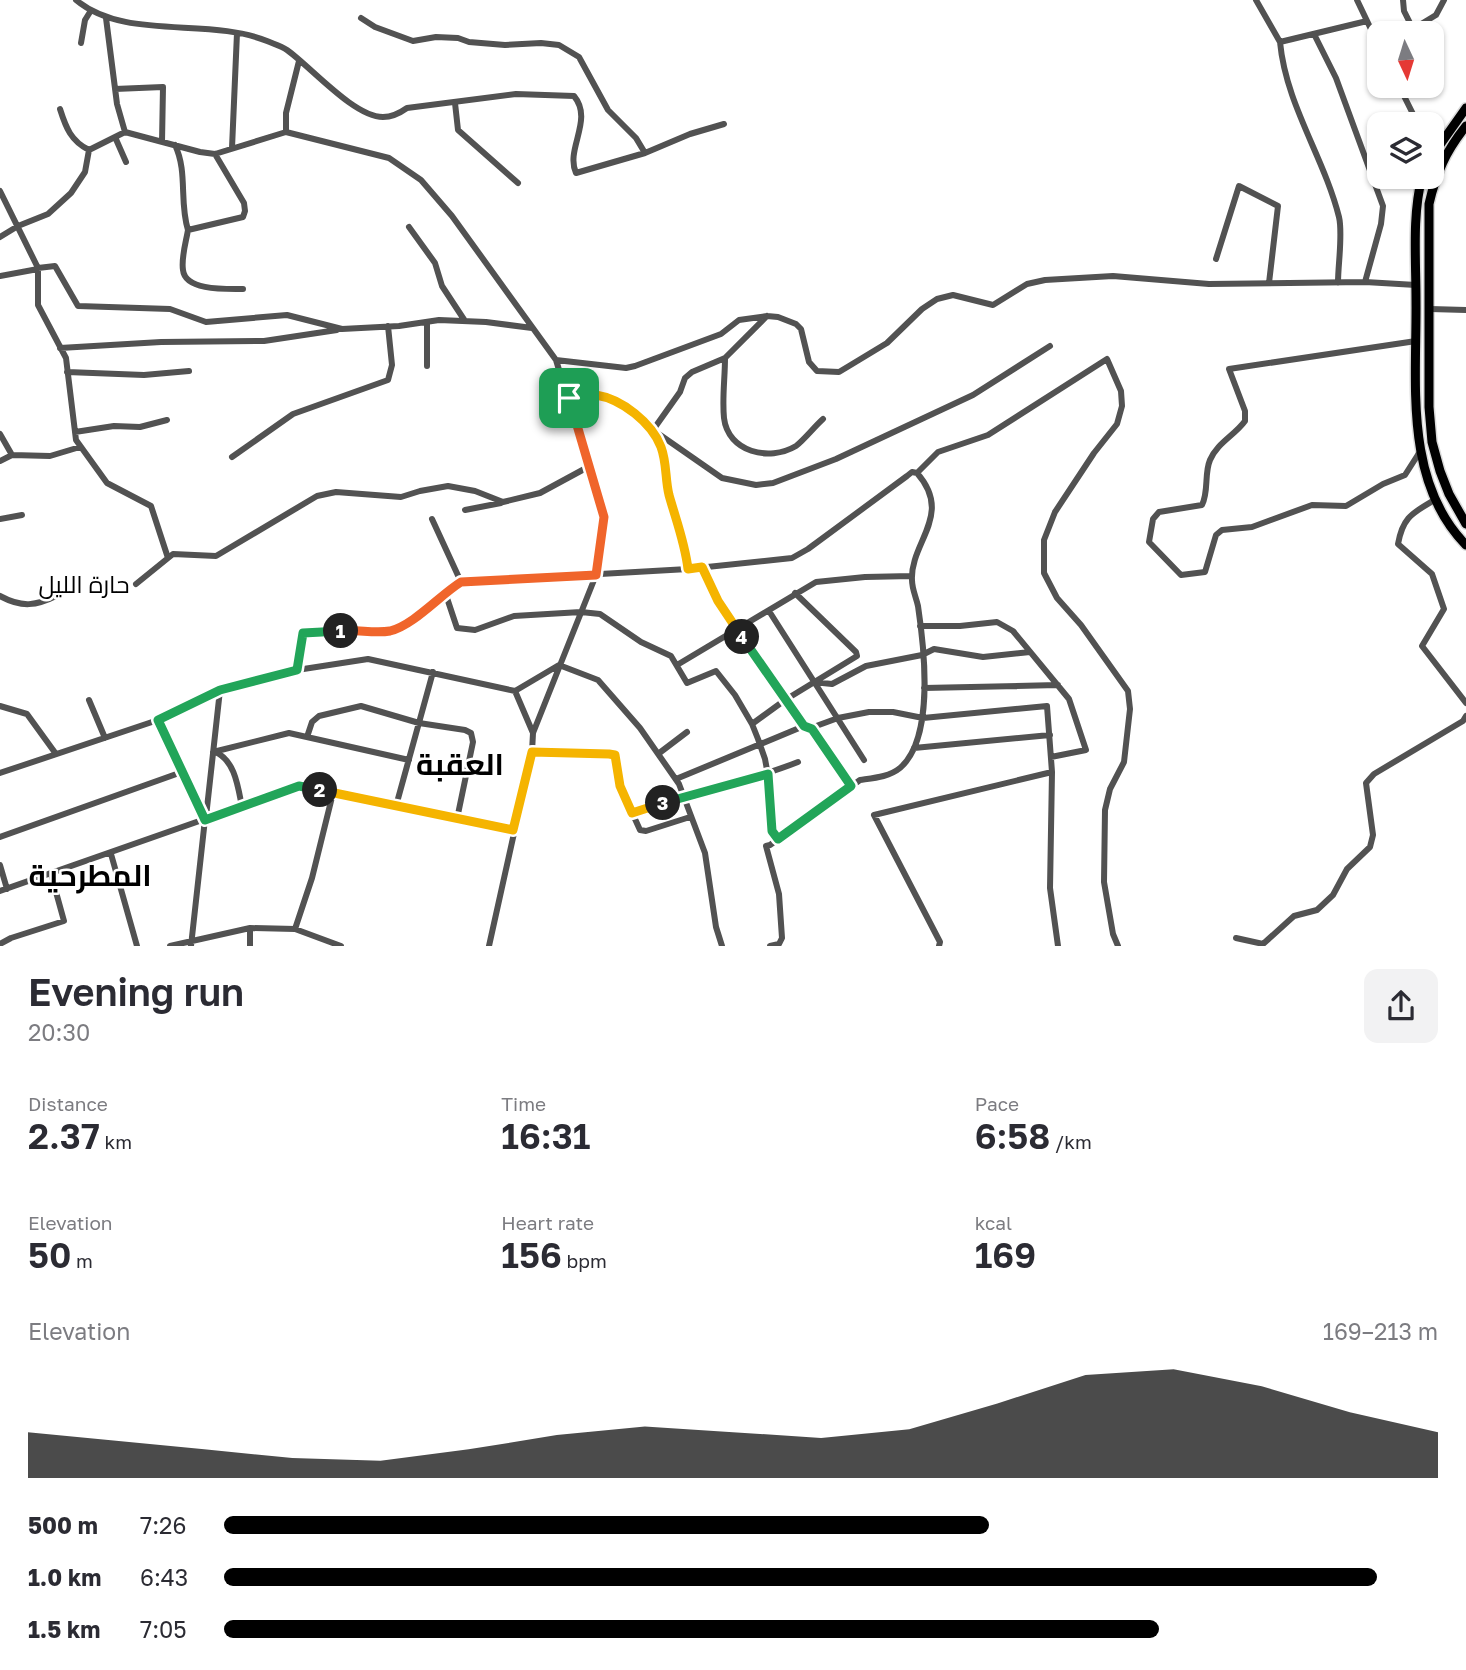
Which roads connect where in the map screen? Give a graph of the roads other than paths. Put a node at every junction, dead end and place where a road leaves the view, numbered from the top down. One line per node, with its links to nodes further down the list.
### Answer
1 (76, 0): 6 (street)
2 (1256, 0): 14 (street)
3 (1357, 0): 9 (street)
4 (1403, 0): 10 (street)
5 (1444, 0): 11 (street)
6 (90, 12): 7 (street); 15 (street)
7 (106, 18): 12 (street); 17 (street)
8 (360, 18): 32 (street)
9 (1367, 21): 13 (street)
10 (1409, 21)
11 (1428, 21)
12 (237, 33): 16 (street); 29 (street)
13 (1314, 34): 14 (street); 44 (street)
14 (1280, 42): 45 (street)
15 (81, 43)
16 (299, 61): 18 (street); 24 (street)
17 (115, 89): 23 (street); 27 (street)
18 (455, 103): 32 (street); 34 (street)
19 (1466, 108): 26 (main road)
20 (60, 109): 30 (street)
21 (724, 124): 32 (street)
22 (1466, 126): 50 (main road)
23 (125, 132): 25 (street); 27 (street)
24 (286, 132): 29 (street); 56 (street)
25 (115, 136): 30 (street); 33 (street)
26 (1444, 137)
27 (162, 142): 28 (street)
28 (175, 145): 31 (street); 39 (street)
29 (232, 148): 31 (street)
30 (89, 150): 37 (street)
31 (215, 153): 39 (street)
32 (645, 153)
33 (127, 162)
34 (518, 183)
35 (1420, 189): 47 (main road)
36 (0, 191): 37 (street)
37 (18, 226): 40 (street); 42 (street)
38 (409, 227): 53 (street)
39 (188, 230): 48 (street)
40 (0, 237)
41 (1216, 259): 46 (street)
42 (38, 268): 43 (street); 57 (street); 60 (street)
43 (0, 276)
44 (1365, 282): 45 (street); 47 (street)
45 (1338, 283): 46 (street)
46 (1269, 284): 52 (street)
47 (1416, 285): 49 (main road)
48 (243, 289)
49 (1417, 308): 50 (main road); 58 (main road)
50 (1430, 309): 51 (street); 85 (main road)
51 (1466, 310)
52 (767, 316): 61 (street); 62 (street)
53 (465, 320): 54 (street); 56 (street)
54 (427, 322): 55 (street); 63 (street)
55 (388, 326): 57 (street); 75 (street)
56 (532, 328): 62 (street)
57 (342, 329): 60 (street)
58 (1416, 341): 73 (main road); 73 (street)
59 (1050, 346): 69 (street)
60 (60, 348): 65 (street)
61 (725, 358): 67 (street); 69 (street)
62 (556, 360): 66 (street)
63 (427, 366)
64 (189, 371): 65 (street)
65 (67, 372): 70 (street)
66 (569, 398): 69 (street); 77 (street)
67 (823, 419)
68 (167, 420): 70 (street)
69 (653, 430): 89 (street)
70 (75, 432): 72 (street)
71 (0, 434): 74 (street)
72 (80, 446): 74 (street); 87 (street)
73 (1421, 450): 79 (main road)
74 (12, 455): 76 (street)
75 (232, 457)
76 (0, 461)
77 (588, 467): 80 (street); 90 (street)
78 (917, 473): 88 (street); 91 (street); 175 (street)
79 (1436, 499): 86 (main road); 115 (street)
80 (503, 502): 81 (street); 87 (street)
81 (465, 510)
82 (22, 515): 83 (street)
83 (0, 519)
84 (432, 519): 92 (street)
85 (1466, 524)
86 (1466, 545)
87 (169, 558): 93 (street)
88 (702, 567): 89 (street); 101 (street)
89 (688, 569): 90 (street)
90 (596, 575): 92 (street); 99 (street)
91 (912, 576): 95 (street); 100 (street)
92 (461, 582): 94 (street)
93 (136, 584)
94 (445, 592): 99 (street); 106 (street)
95 (795, 593): 98 (street); 108 (street)
96 (58, 595): 97 (street)
97 (0, 596)
98 (768, 611): 101 (street); 108 (street)
99 (581, 612): 104 (street); 105 (street)
100 (920, 626): 102 (street); 103 (street)
101 (736, 629): 105 (street); 114 (street)
102 (1030, 652): 103 (street); 109 (street)
103 (922, 654): 108 (street); 110 (street)
104 (559, 664): 112 (street); 126 (street); 135 (street)
105 (677, 665): 122 (street)
106 (297, 670): 107 (street); 111 (street)
107 (433, 672): 112 (street); 121 (street)
108 (813, 682): 114 (street); 118 (street)
109 (1058, 685): 110 (street); 136 (street)
110 (924, 688): 119 (street)
111 (220, 690): 120 (street); 132 (street)
112 (515, 691): 126 (street)
113 (89, 700): 129 (street)
114 (785, 700): 122 (street); 123 (street)
115 (1466, 703)
116 (0, 706): 134 (street)
117 (1466, 716): 163 (street)
118 (838, 718): 119 (street); 124 (street); 138 (street)
119 (923, 718): 127 (street); 131 (street)
120 (158, 720): 129 (street); 140 (street)
121 (419, 723): 128 (street); 137 (street); 152 (street)
122 (752, 724): 130 (street)
123 (804, 726): 124 (street); 130 (street)
124 (812, 729): 145 (street)
125 (687, 732): 135 (street)
126 (533, 733): 133 (street)
127 (1050, 735): 131 (street); 136 (street)
128 (307, 737): 132 (street); 137 (street)
129 (105, 738): 134 (street)
130 (760, 744): 143 (street); 144 (street)
131 (914, 748): 145 (street)
132 (213, 752): 149 (street); 153 (street)
133 (532, 752): 150 (street); 154 (street)
134 (56, 754): 142 (street)
135 (658, 754): 144 (street)
136 (1052, 758): 141 (street)
137 (409, 760): 148 (street)
138 (864, 760)
139 (798, 762): 143 (street)
140 (182, 772): 153 (street); 155 (street)
141 (1052, 772): 173 (street); 174 (street)
142 (0, 773)
143 (768, 774): 147 (street); 156 (street)
144 (676, 779): 147 (street)
145 (851, 786): 156 (street)
146 (332, 793): 148 (street); 149 (street); 162 (street)
147 (682, 797): 150 (street); 151 (street)
148 (396, 806): 152 (street)
149 (242, 807): 153 (street)
150 (632, 813): 151 (street)
151 (690, 817): 171 (street)
152 (457, 819): 154 (street)
153 (205, 820): 157 (street); 164 (street)
154 (513, 830): 170 (street)
155 (0, 837)
156 (778, 839): 172 (street)
157 (111, 854): 159 (street); 166 (street)
158 (0, 865): 160 (street)
159 (51, 874): 160 (street); 165 (street)
160 (4, 890)
161 (250, 928): 162 (street); 164 (street); 168 (street)
162 (295, 929): 169 (street)
163 (1236, 938)
164 (191, 943): 167 (street)
165 (0, 944)
166 (137, 946)
167 (170, 946)
168 (250, 946)
169 (341, 946)
170 (489, 946)
171 (722, 946)
172 (770, 946)
173 (939, 946)
174 (1058, 946)
175 (1118, 946)

